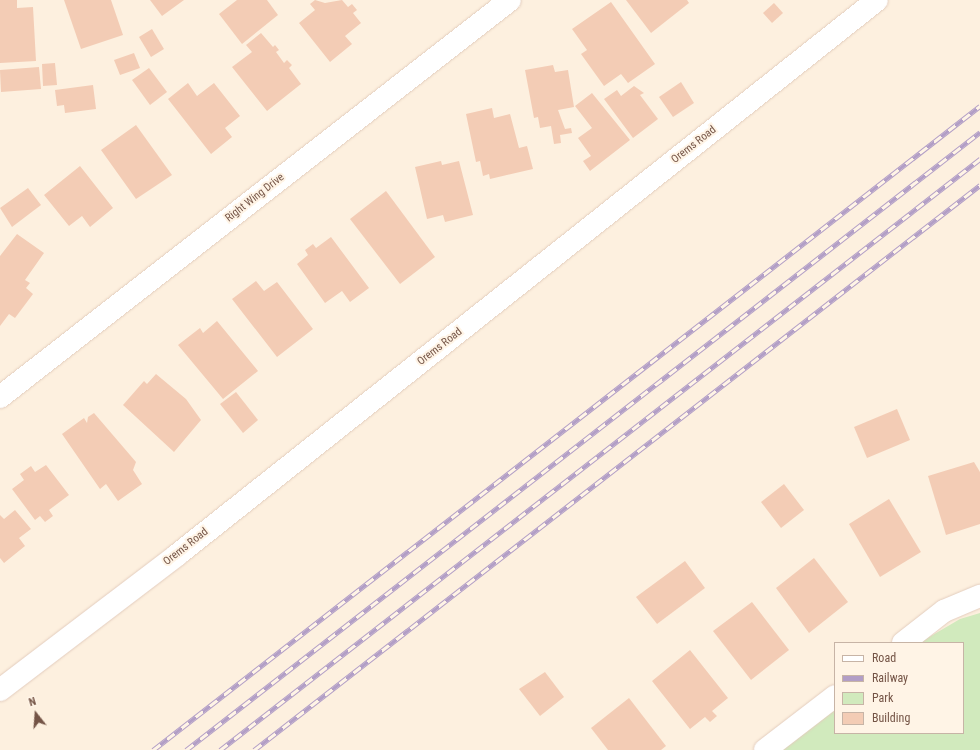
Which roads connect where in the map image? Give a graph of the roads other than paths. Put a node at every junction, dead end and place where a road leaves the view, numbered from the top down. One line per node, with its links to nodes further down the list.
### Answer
1 (510, 0): 3 (street, Right Wing Drive)
2 (877, 0): 6 (street, Orems Road)
3 (0, 396)
4 (980, 596): 5 (street)
5 (904, 642)
6 (0, 690)
7 (834, 697): 8 (street)
8 (765, 750)

